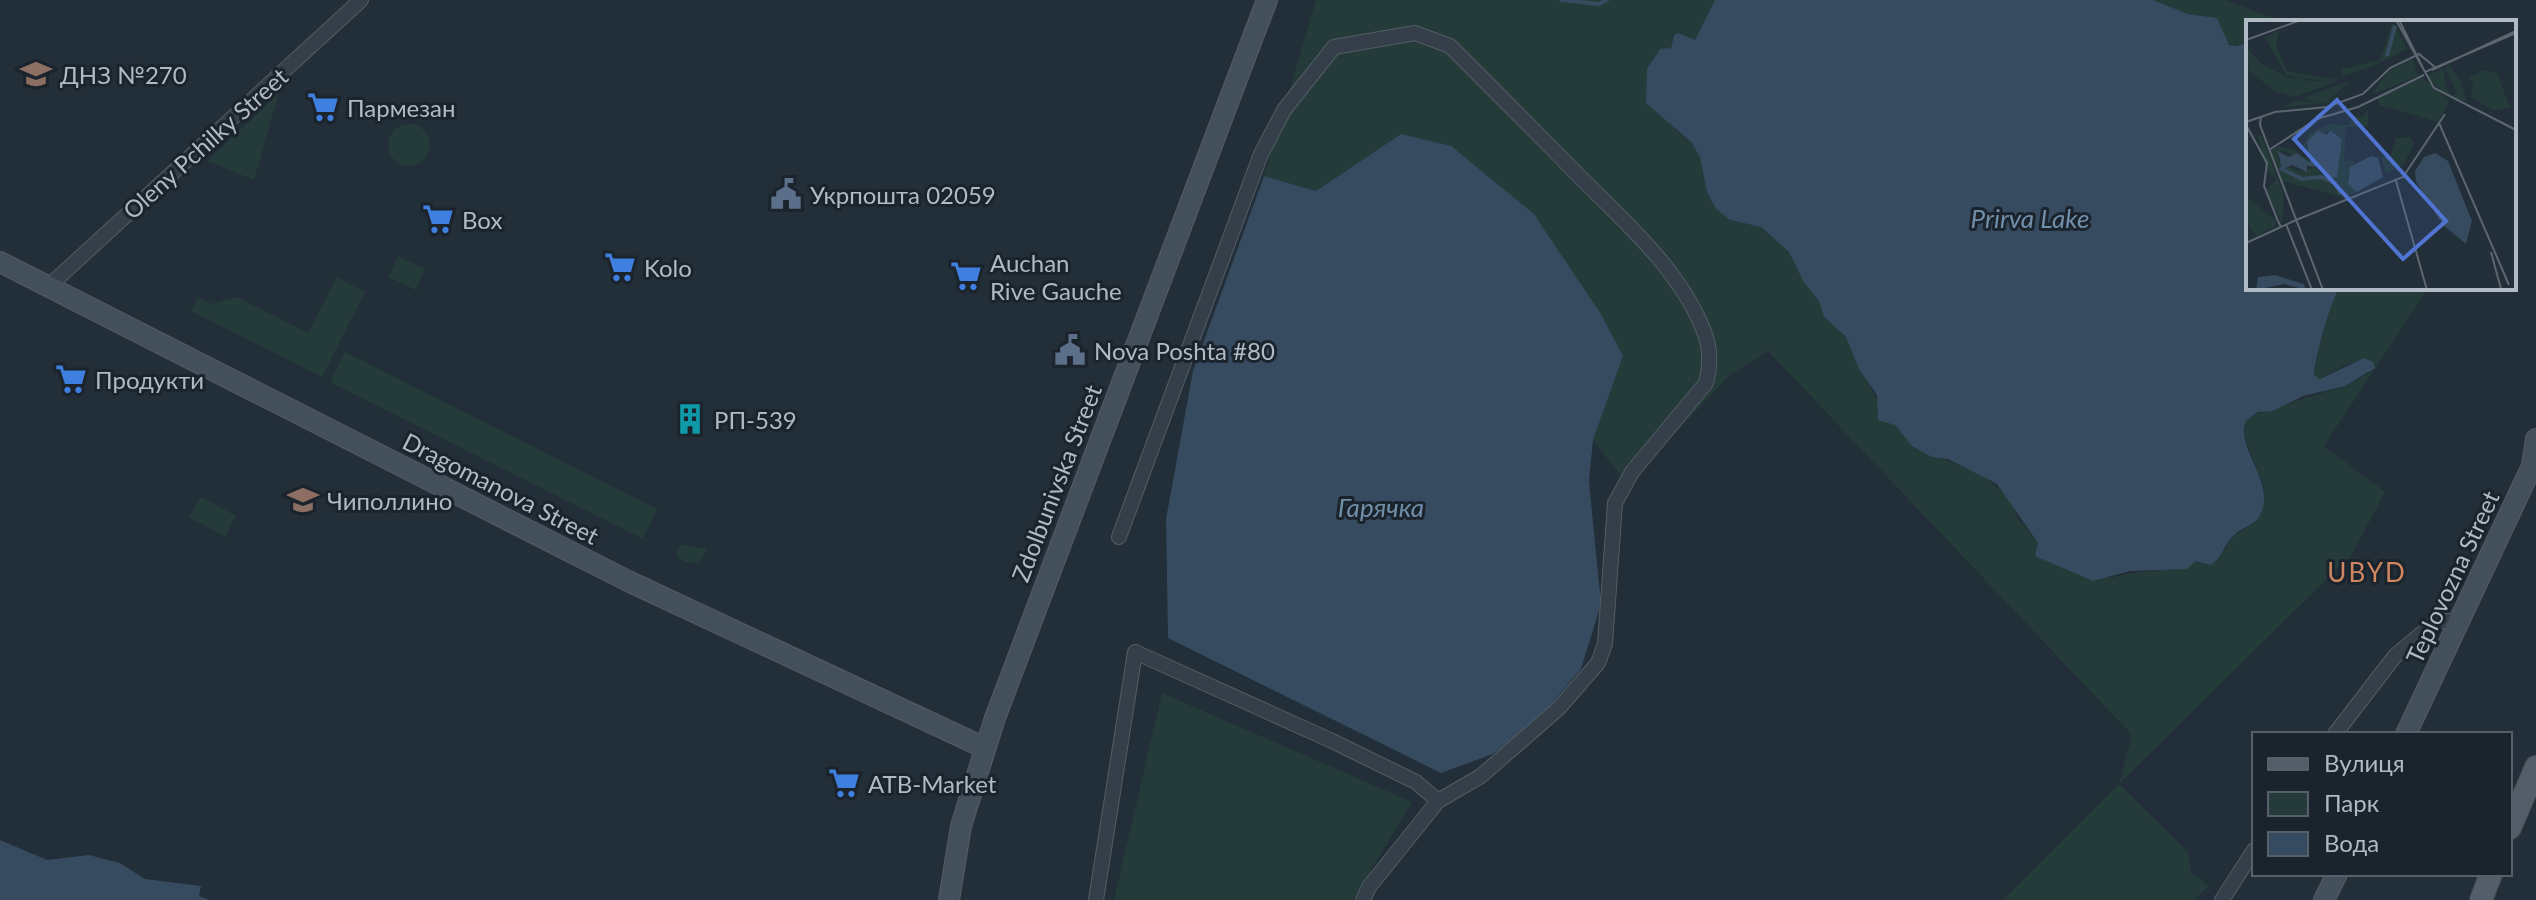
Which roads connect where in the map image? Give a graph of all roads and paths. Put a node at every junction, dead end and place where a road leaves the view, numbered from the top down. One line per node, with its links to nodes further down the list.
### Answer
1 (361, 0): 4 (street, Oleny Pchilky Street)
2 (1267, 0): 10 (street, Zdolbunivska Street)
3 (0, 262): 4 (street, Dragomanova Street)
4 (49, 286): 10 (street, Dragomanova Street)
5 (2536, 439): 7 (street, Teplovozna Street)
6 (1119, 537): 12 (street)
7 (2461, 621): 8 (street); 9 (street, Teplovozna Street)
8 (2337, 732)
9 (2407, 732)
10 (985, 748): 17 (street, Zdolbunivska Street)
11 (2536, 767): 13 (main road)
12 (1438, 801): 18 (street); 19 (street)
13 (2512, 823)
14 (2252, 853): 20 (street)
15 (2336, 876): 21 (street)
16 (2490, 876): 22 (main road)
17 (949, 900)
18 (1096, 900)
19 (1363, 900)
20 (2222, 900)
21 (2324, 900)
22 (2481, 900)

